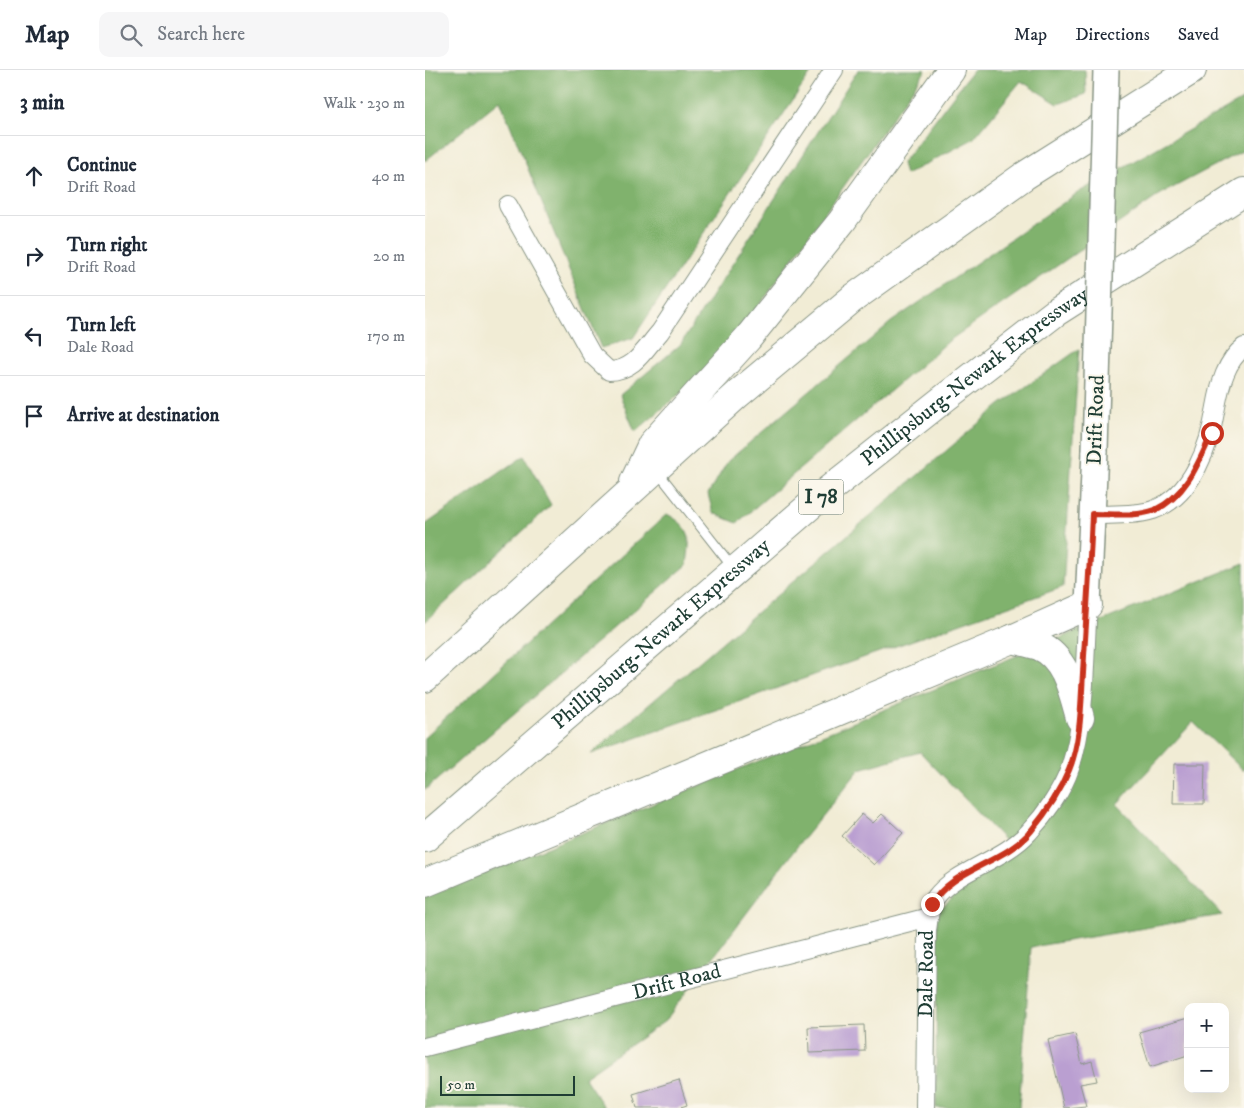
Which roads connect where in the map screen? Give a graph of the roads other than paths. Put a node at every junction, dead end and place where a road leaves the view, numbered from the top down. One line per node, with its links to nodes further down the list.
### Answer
1 (834, 70): 6 (street)
2 (951, 70): 9 (highway)
3 (1107, 70): 10 (main road, Drift Road, bridge)
4 (1192, 70): 8 (highway)
5 (1244, 192): 11 (highway, Phillipsburg-Newark Expressway / I 78)
6 (508, 205)
7 (1244, 346): 10 (street)
8 (655, 469): 9 (highway); 11 (lane)
9 (629, 492): 14 (highway)
10 (1092, 514): 12 (main road, Dale Road)
11 (735, 570): 16 (highway, Phillipsburg-Newark Expressway / I 78)
12 (1088, 605): 13 (highway); 15 (street, Dale Road)
13 (1012, 639): 15 (highway); 17 (highway)
14 (425, 678)
15 (1080, 718): 18 (street, Dale Road)
16 (425, 838)
17 (425, 883)
18 (929, 917): 19 (street, Drift Road); 20 (street, Dale Road)
19 (425, 1047)
20 (925, 1108)

